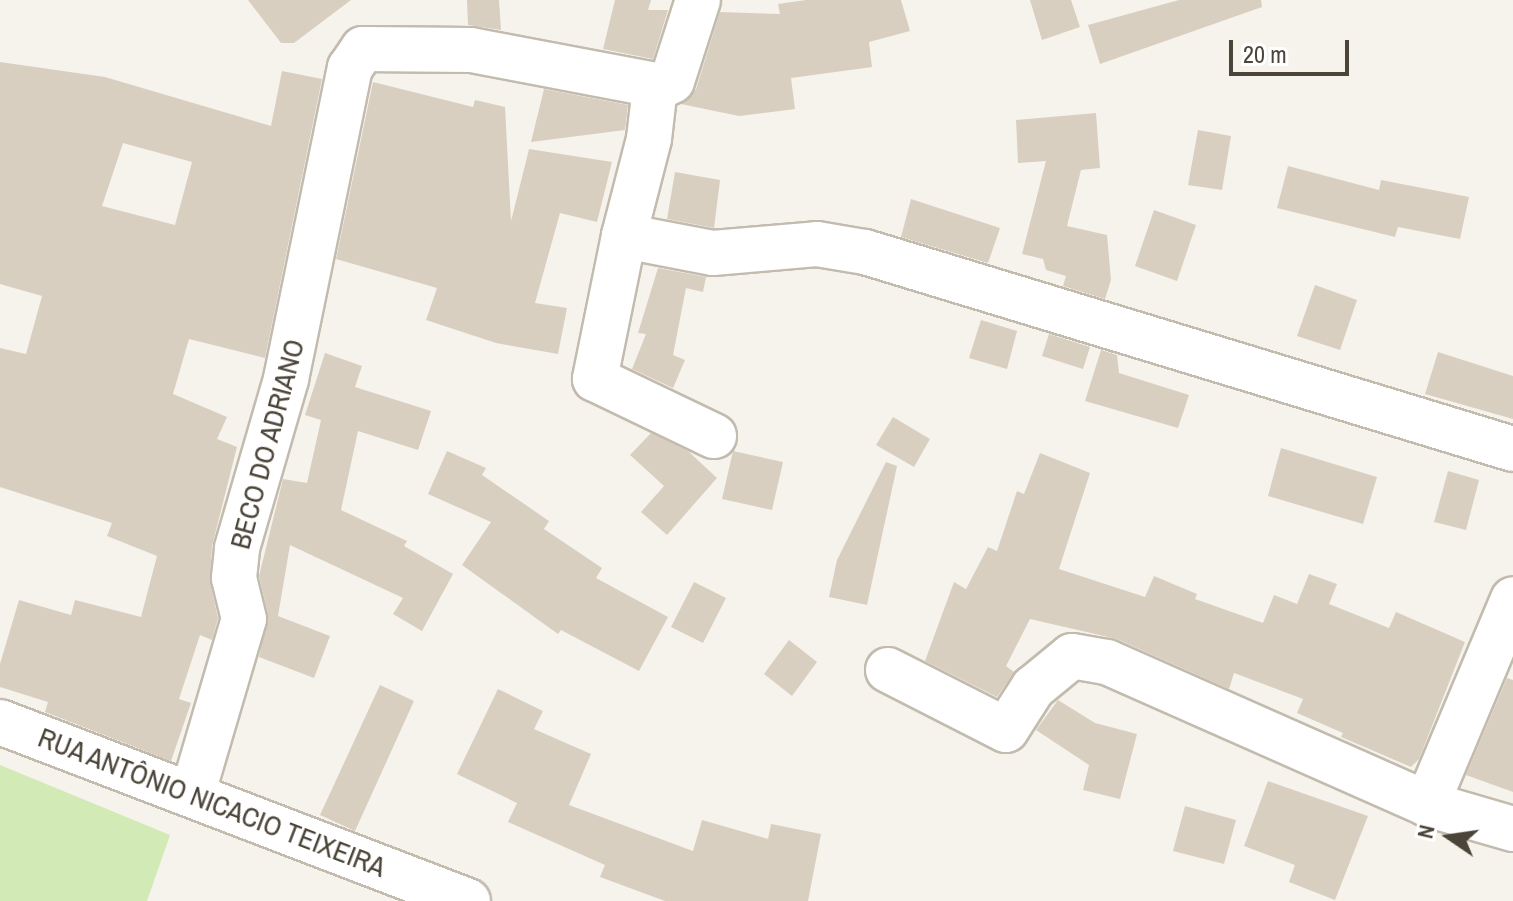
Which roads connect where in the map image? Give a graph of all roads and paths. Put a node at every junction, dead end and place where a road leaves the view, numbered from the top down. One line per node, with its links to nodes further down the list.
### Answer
1 (698, 0): 2 (street)
2 (655, 87): 3 (street); 9 (street, BECO DO ADRIANO)
3 (624, 236): 4 (street); 5 (street)
4 (714, 436)
5 (1513, 449)
6 (1513, 599): 10 (street)
7 (888, 670): 10 (street)
8 (0, 722): 9 (street, RUA ANTÔNIO NICACIO TEIXEIRA)
9 (193, 792): 12 (street, RUA ANTÔNIO NICACIO TEIXEIRA)
10 (1427, 804): 11 (street)
11 (1513, 829)
12 (468, 901)

